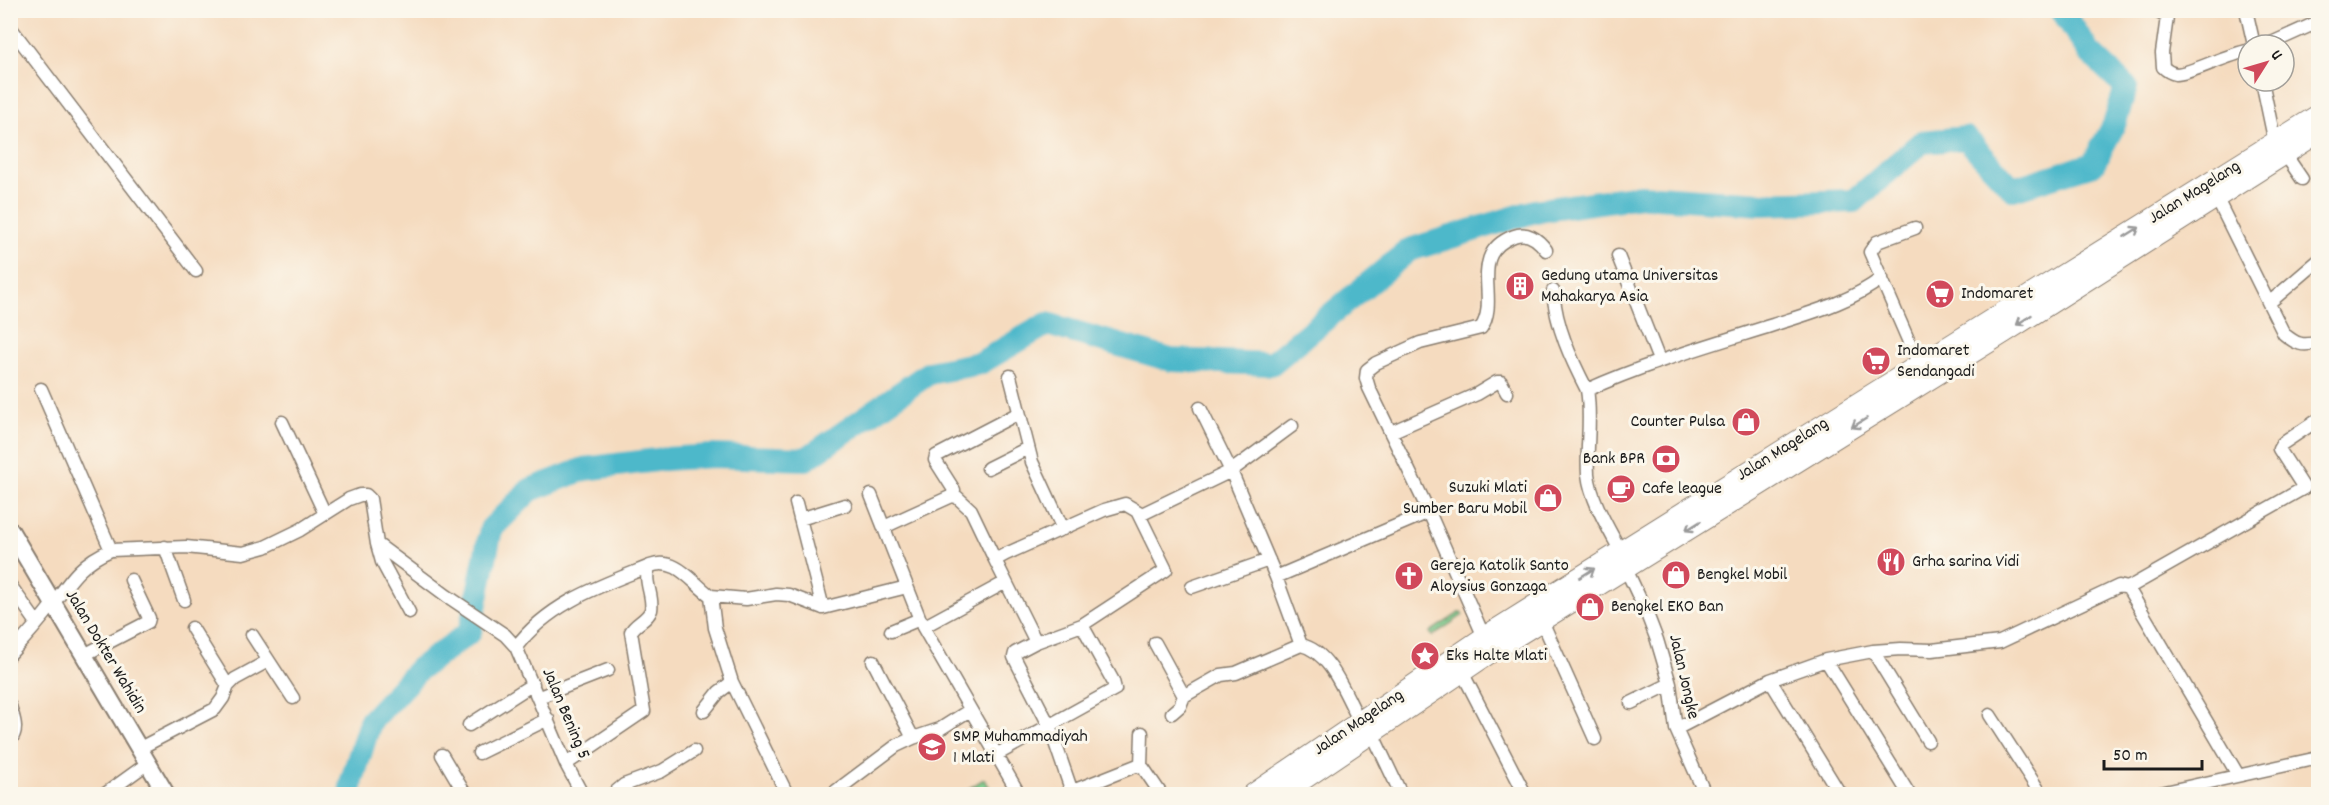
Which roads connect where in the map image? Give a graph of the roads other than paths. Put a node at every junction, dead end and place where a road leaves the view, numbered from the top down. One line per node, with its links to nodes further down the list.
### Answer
1 (2154, 10): 7 (street)
2 (2246, 10): 5 (street)
3 (2319, 22): 6 (street)
4 (10, 27): 19 (street)
5 (2251, 33)
6 (2294, 33)
7 (2236, 54)
8 (2265, 93): 11 (street)
9 (2319, 115): 11 (highway, Jalan Magelang)
10 (2319, 133): 11 (highway, Jalan Magelang)
11 (2280, 148): 12 (street); 13 (highway, Jalan Magelang); 18 (highway, Jalan Magelang, one-way to 11)
12 (2302, 178)
13 (2216, 197): 18 (highway, Jalan Magelang); 22 (street)
14 (1915, 228): 20 (street)
15 (1546, 250): 35 (street)
16 (1618, 256): 24 (street)
17 (2319, 261): 22 (street)
18 (2086, 270): 25 (highway, Jalan Magelang); 56 (highway, Jalan Magelang, one-way to 56)
19 (196, 271)
20 (1882, 278): 24 (street); 25 (street)
21 (1553, 291): 28 (street)
22 (2269, 303): 23 (street)
23 (2319, 342)
24 (1659, 360): 28 (street)
25 (1919, 365): 56 (highway, Jalan Magelang)
26 (1010, 376): 31 (street)
27 (41, 389): 53 (street)
28 (1587, 390): 56 (street, Jalan Jongke)
29 (1507, 393): 35 (street)
30 (1200, 408): 38 (street)
31 (1019, 413): 36 (street); 40 (street)
32 (2319, 420): 64 (street)
33 (282, 422): 45 (street)
34 (1292, 426): 38 (street)
35 (1391, 432): 43 (street)
36 (1028, 448): 37 (street); 48 (street)
37 (988, 468)
38 (1232, 471): 44 (street); 55 (street)
39 (871, 495): 47 (street)
40 (952, 496): 47 (street); 54 (street)
41 (796, 503): 46 (street)
42 (845, 505): 46 (street)
43 (1428, 512): 58 (street); 77 (street)
44 (1138, 513): 48 (street); 73 (street)
45 (325, 514): 50 (street); 51 (street)
46 (800, 519): 68 (street)
47 (884, 527): 62 (street)
48 (1063, 529): 54 (street)
49 (10, 530): 52 (main road, Jalan Dokter Wahidin)
50 (377, 544): 69 (street); 81 (street)
51 (165, 547): 53 (street); 66 (street)
52 (15, 550): 67 (main road, Jalan Dokter Wahidin)
53 (111, 550): 67 (street)
54 (995, 560): 60 (street)
55 (1269, 560): 58 (street); 63 (street)
56 (1623, 560): 70 (highway, Jalan Magelang); 77 (highway, Jalan Magelang, one-way to 56); 93 (street, Jalan Jongke)
57 (650, 566): 65 (street); 81 (street); 120 (street)
58 (1276, 577): 80 (street)
59 (131, 580): 84 (street)
60 (1006, 582): 72 (street); 78 (street)
61 (10, 585): 71 (street)
62 (906, 587): 68 (street); 72 (street)
63 (1192, 587)
64 (2128, 588): 82 (street); 122 (street)
65 (711, 596): 68 (street); 91 (street)
66 (184, 600)
67 (53, 604): 71 (street); 84 (main road, Jalan Dokter Wahidin)
68 (823, 608)
69 (409, 612)
70 (1542, 621): 89 (highway, Jalan Magelang); 111 (street)
71 (37, 623): 83 (street)
72 (921, 623): 75 (street); 100 (street)
73 (1082, 625): 78 (street); 106 (street)
74 (192, 628): 94 (street)
75 (891, 631)
76 (252, 635): 87 (street)
77 (1484, 637): 107 (highway, Jalan Magelang)
78 (1036, 642): 106 (street)
79 (1155, 644): 95 (street)
80 (1301, 645): 95 (street); 107 (street)
81 (516, 647): 92 (street, Jalan Bening 5)
82 (1873, 651): 85 (street); 113 (street)
83 (10, 654)
84 (84, 655): 118 (main road, Jalan Dokter Wahidin)
85 (1826, 660): 90 (street); 139 (street)
86 (873, 661): 110 (street)
87 (268, 662): 94 (street); 97 (street)
88 (608, 670): 96 (street)
89 (1462, 672): 107 (highway, Jalan Magelang); 136 (street)
90 (1770, 680): 108 (street); 138 (street)
91 (732, 682): 101 (street); 129 (street)
92 (533, 684): 96 (street, Jalan Bening 5); 105 (street)
93 (1670, 684): 98 (street); 108 (street, Jalan Jongke)
94 (228, 686): 118 (street)
95 (1184, 696): 102 (street)
96 (539, 697): 104 (street, Jalan Bening 5)
97 (293, 698)
98 (1631, 703)
99 (10, 706): 112 (street)
100 (970, 710): 110 (street); 116 (street)
101 (704, 711)
102 (1172, 713)
103 (1990, 715): 140 (street)
104 (548, 719): 115 (street); 120 (street, Jalan Bening 5)
105 (469, 725)
106 (1048, 725): 116 (street); 123 (street)
107 (1366, 728): 133 (highway, Jalan Magelang); 134 (highway, Jalan Magelang); 135 (street)
108 (1676, 729): 137 (street, Jalan Jongke)
109 (1142, 733): 121 (street)
110 (913, 738): 130 (street)
111 (1595, 739)
112 (10, 741)
113 (1928, 741)
114 (694, 751): 128 (street)
115 (479, 753)
116 (996, 754): 131 (street)
117 (442, 755): 126 (street)
118 (144, 756): 124 (street); 125 (main road, Jalan Dokter Wahidin)
119 (2319, 758): 122 (street)
120 (566, 764): 127 (street, Jalan Bening 5)
121 (1141, 766): 123 (street); 132 (street)
122 (2238, 775): 141 (street)
123 (1068, 793)
124 (105, 794)
125 (166, 795)
126 (465, 795)
127 (582, 795)
128 (613, 795)
129 (787, 795)
130 (832, 795)
131 (1019, 795)
132 (1161, 795)
133 (1253, 795)
134 (1282, 795)
135 (1401, 795)
136 (1525, 795)
137 (1705, 795)
138 (1840, 795)
139 (1909, 795)
140 (2041, 795)
141 (2156, 795)

